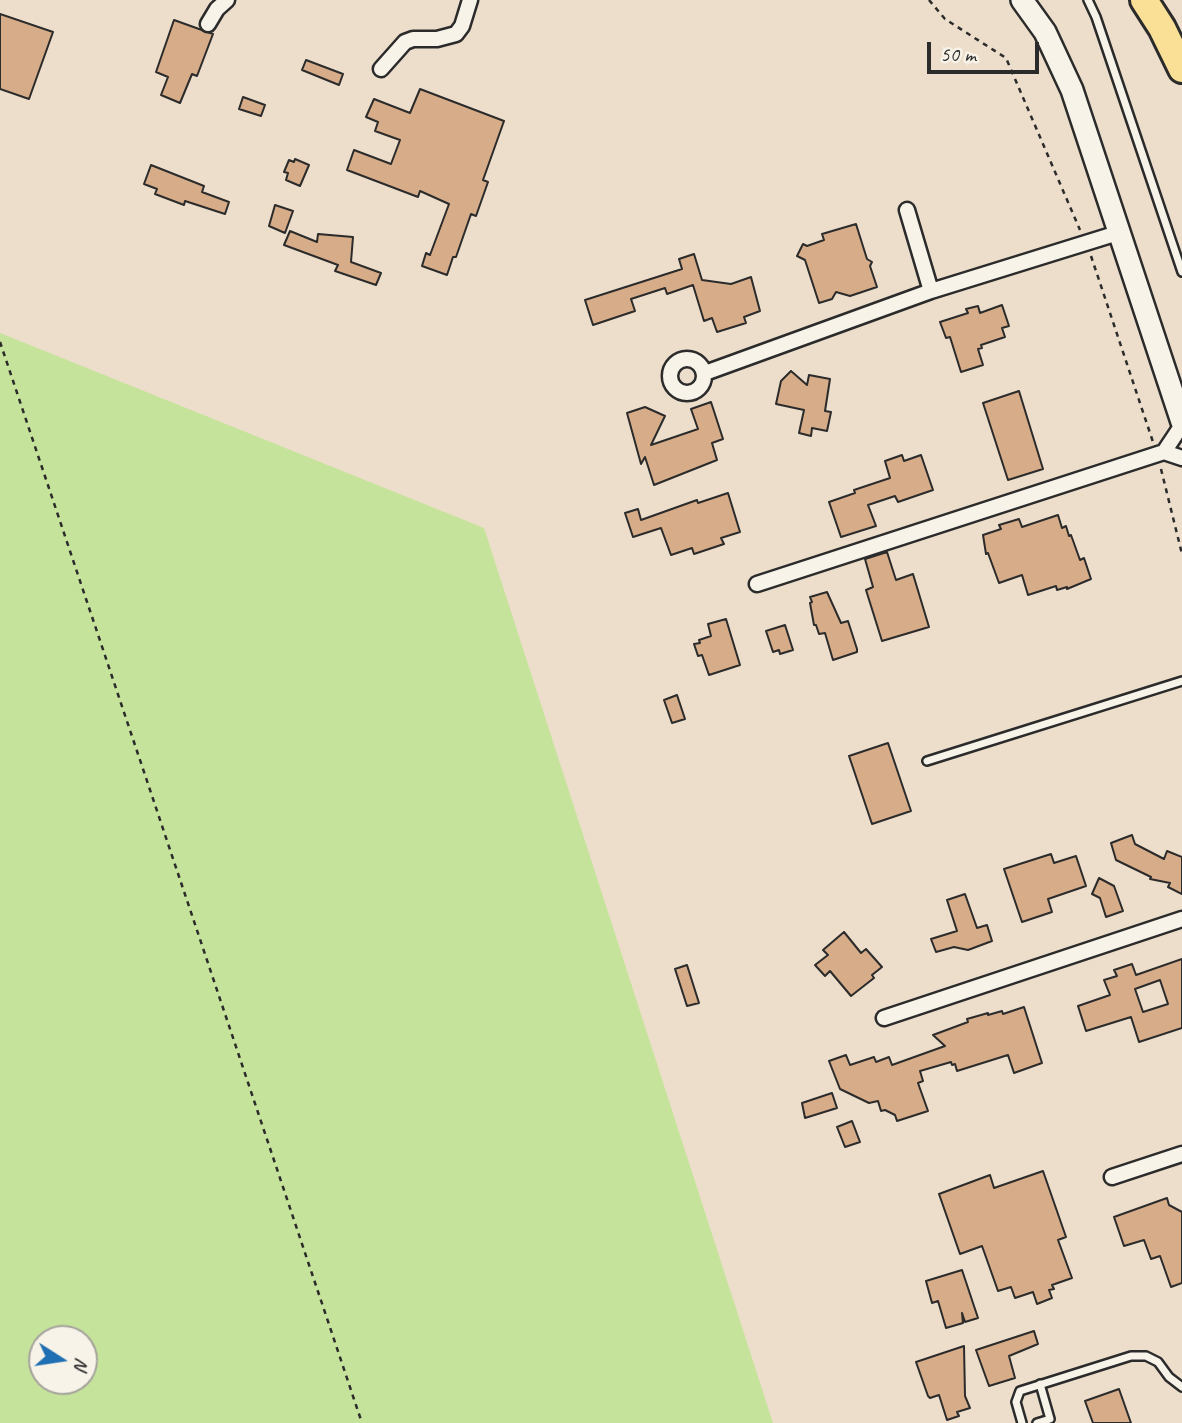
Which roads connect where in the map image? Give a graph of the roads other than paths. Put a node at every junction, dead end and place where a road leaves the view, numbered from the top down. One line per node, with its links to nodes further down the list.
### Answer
1 (227, 0): 6 (street)
2 (470, 0): 7 (street)
3 (1022, 0): 10 (main road)
4 (1088, 0): 11 (lane)
5 (1144, 0): 8 (highway)
6 (208, 24)
7 (381, 69)
8 (1182, 69)
9 (907, 210): 12 (street)
10 (1121, 232): 12 (street); 14 (main road)
11 (1182, 272)
12 (931, 291): 13 (street)
13 (705, 373)
14 (1182, 423): 15 (street)
15 (1164, 453): 16 (street); 17 (street)
16 (1182, 457)
17 (757, 584)
18 (1182, 681): 19 (lane)
19 (927, 761)
20 (1182, 919): 21 (street)
21 (884, 1018)
22 (1182, 1154): 23 (street)
23 (1112, 1177)
24 (1040, 1384): 25 (lane); 26 (lane); 27 (lane)
25 (1182, 1387)
26 (1022, 1423)
27 (1037, 1423)

